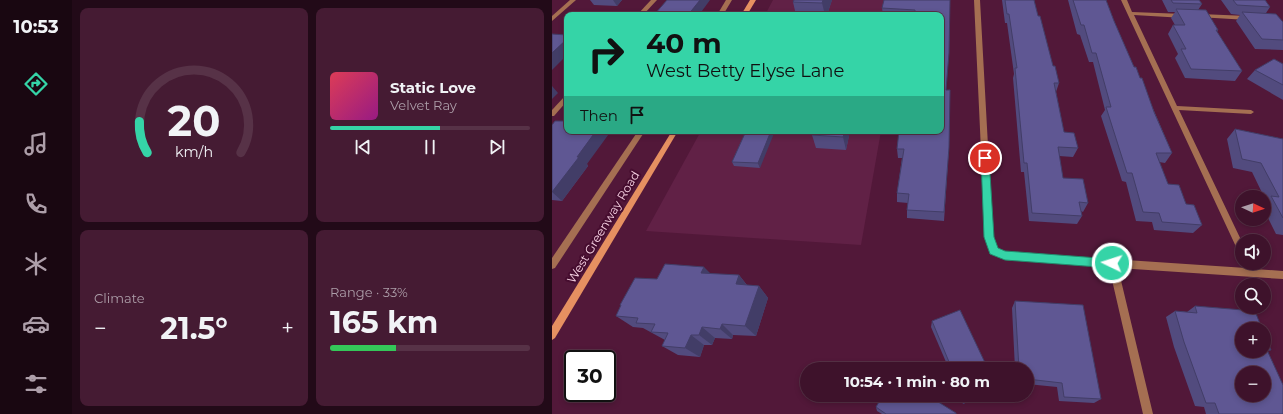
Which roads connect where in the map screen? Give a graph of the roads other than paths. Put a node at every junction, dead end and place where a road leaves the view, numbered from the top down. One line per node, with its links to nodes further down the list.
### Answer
1 (573, 0): 12 (street)
2 (654, 0): 7 (street)
3 (729, 0): 8 (street)
4 (753, 0): 9 (main road)
5 (977, 0): 20 (street)
6 (1124, 0): 10 (street)
7 (643, 12)
8 (722, 12)
9 (746, 12)
10 (1130, 13): 11 (street); 14 (street)
11 (1253, 18)
12 (552, 19)
13 (564, 100): 16 (street)
14 (1174, 108): 15 (street); 19 (street)
15 (1251, 112)
16 (552, 114)
17 (640, 134): 21 (street, West Greenway Road)
18 (672, 134): 25 (main road, West Greenway Road)
19 (1235, 236)
20 (1112, 263): 23 (street); 26 (street)
21 (552, 265)
22 (1251, 270): 23 (street)
23 (1252, 273): 24 (street)
24 (1283, 275)
25 (552, 335)
26 (1148, 414)

